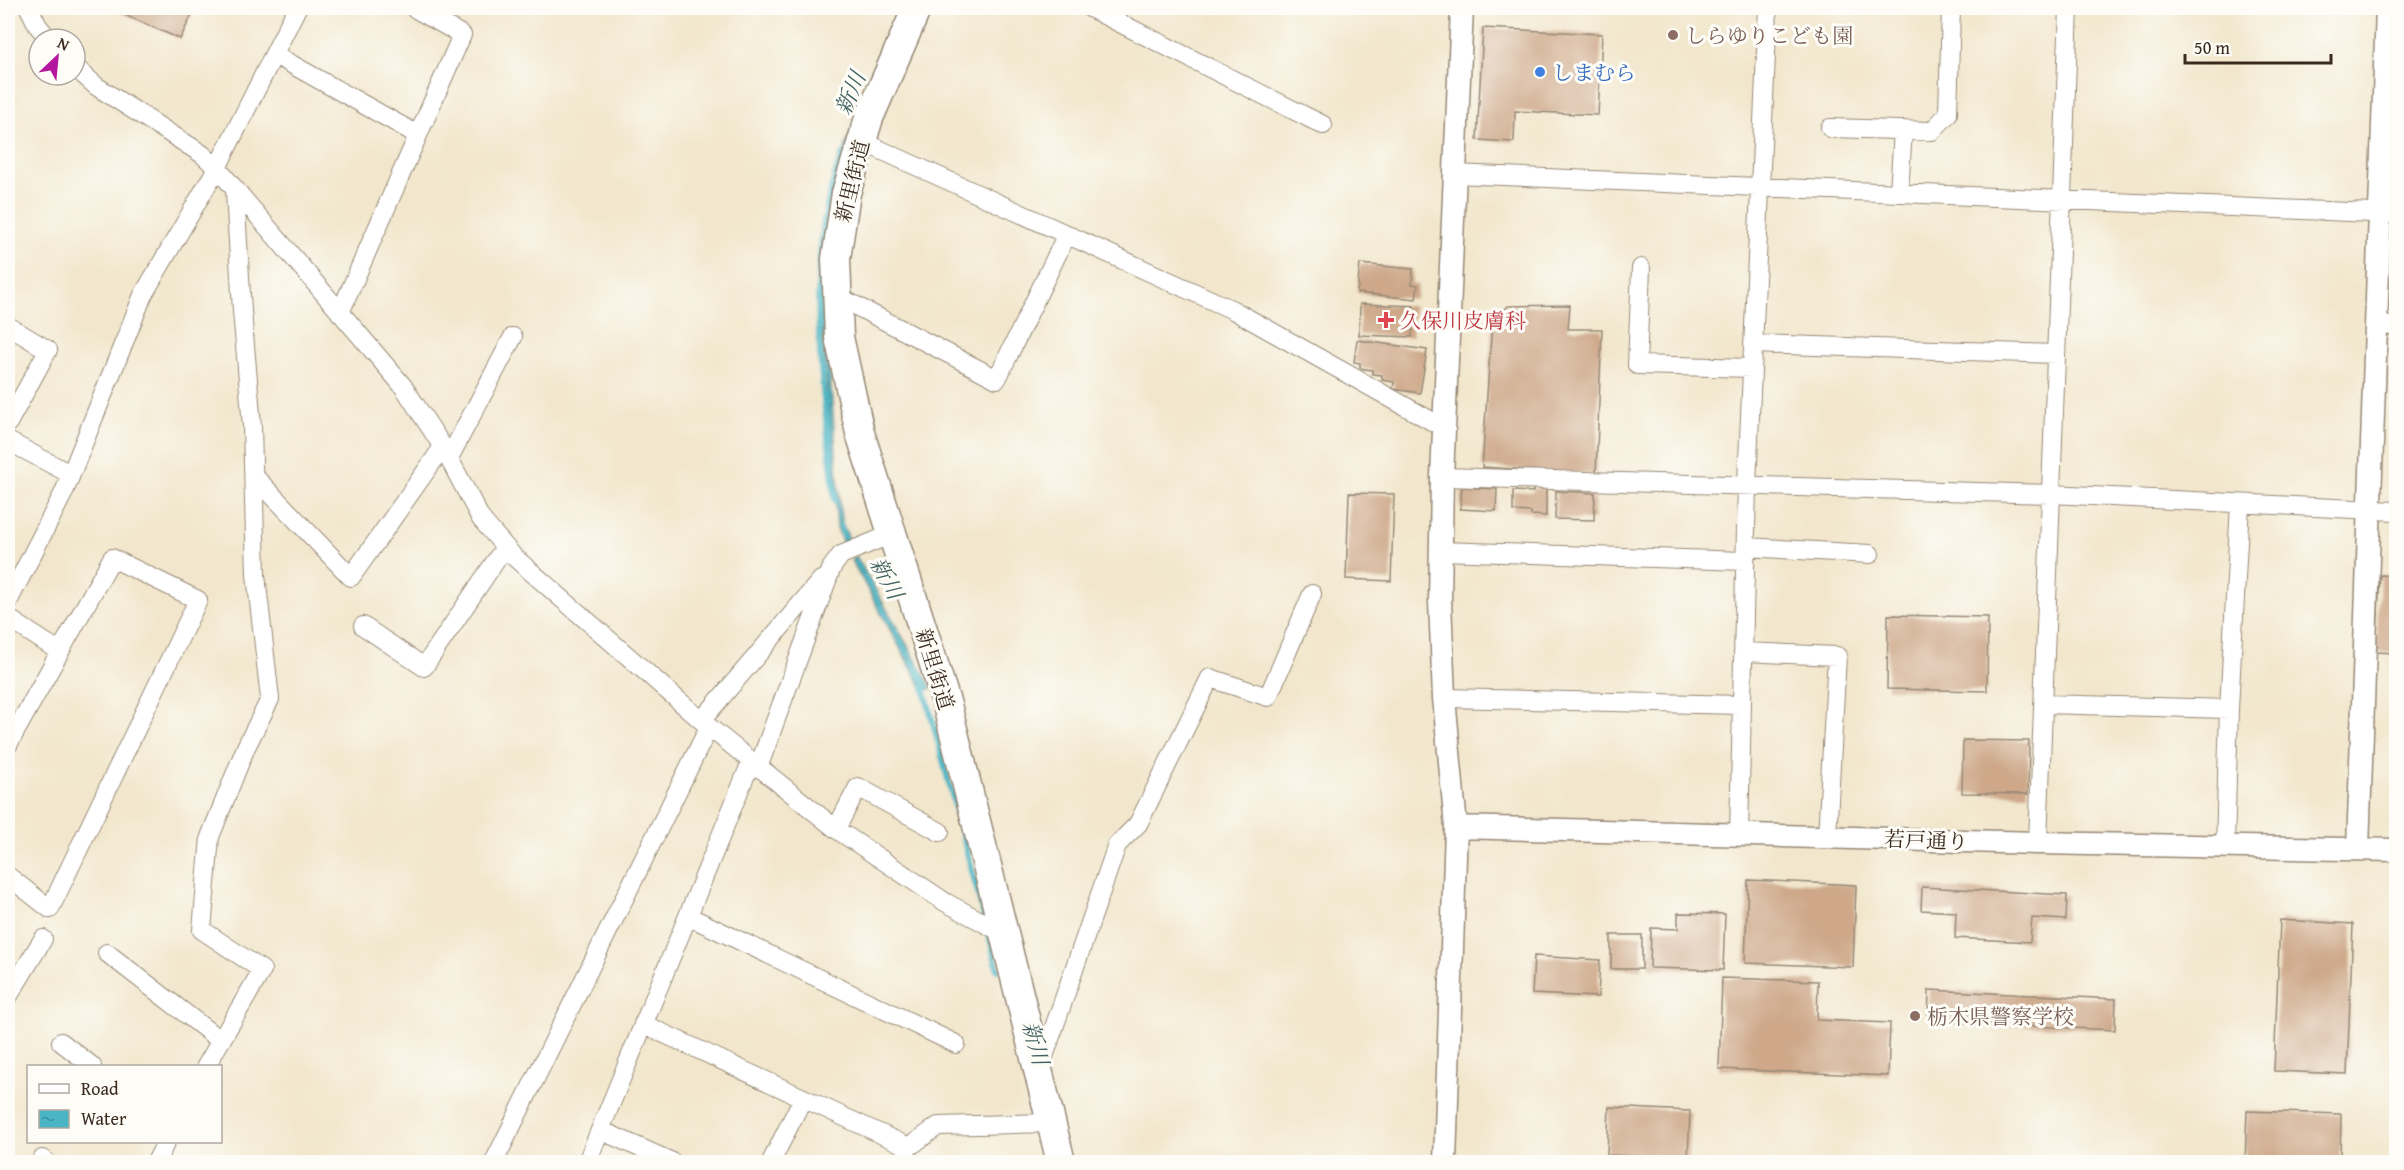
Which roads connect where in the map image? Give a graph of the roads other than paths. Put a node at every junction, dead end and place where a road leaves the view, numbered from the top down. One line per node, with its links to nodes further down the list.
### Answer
1 (29, 8): 11 (street)
2 (297, 8): 12 (street)
3 (414, 8): 17 (street)
4 (917, 8): 18 (main road, 新里街道)
5 (1090, 8): 14 (street)
6 (1462, 8): 20 (street)
7 (1768, 8): 21 (street)
8 (1951, 8): 16 (street)
9 (2069, 8): 24 (street)
10 (2387, 8): 25 (street)
11 (39, 27)
12 (275, 55): 17 (street); 19 (street)
13 (87, 78): 19 (street)
14 (1323, 125)
15 (1830, 128): 16 (street)
16 (1903, 130): 23 (street)
17 (418, 135): 29 (street)
18 (861, 141): 26 (street); 28 (main road, 新里街道)
19 (217, 168): 22 (street); 40 (street)
20 (1454, 174): 21 (street); 37 (street)
21 (1760, 186): 23 (street); 33 (street)
22 (235, 191): 29 (street); 41 (street)
23 (1899, 192): 24 (street)
24 (2062, 198): 25 (street); 34 (street)
25 (2388, 214): 31 (street)
26 (1066, 234): 28 (street); 37 (street)
27 (1641, 268): 35 (street)
28 (837, 296): 48 (main road, 新里街道)
29 (340, 313): 39 (street)
30 (8, 326): 36 (street)
31 (2386, 326): 46 (street)
32 (513, 337): 39 (street)
33 (1753, 344): 34 (street); 35 (street)
34 (2056, 354): 44 (street)
35 (1752, 368): 43 (street)
36 (8, 423)
37 (1444, 428): 42 (street)
38 (8, 441): 40 (street)
39 (446, 453): 41 (street); 49 (street)
40 (70, 474): 54 (street)
41 (254, 476): 84 (street)
42 (1442, 477): 43 (street); 50 (street)
43 (1747, 484): 44 (street); 51 (street)
44 (2051, 494): 45 (street); 62 (street)
45 (2240, 504): 46 (street); 64 (street)
46 (2370, 510): 47 (street); 75 (street)
47 (2397, 510)
48 (892, 534): 53 (street); 79 (main road, 新里街道)
49 (505, 547): 58 (street); 65 (street)
50 (1441, 552): 51 (street); 61 (street)
51 (1746, 554): 52 (street); 60 (street)
52 (1870, 554)
53 (837, 560): 65 (street); 67 (street)
54 (14, 574): 56 (street)
55 (1312, 594): 89 (street)
56 (8, 602)
57 (8, 618): 59 (street)
58 (363, 626)
59 (60, 652): 66 (street); 77 (street)
60 (1743, 652): 63 (street); 72 (street)
61 (1444, 698): 63 (street); 68 (street)
62 (2043, 704): 64 (street); 73 (street)
63 (1741, 705): 71 (street)
64 (2229, 709): 74 (street)
65 (705, 724): 67 (street); 95 (street)
66 (8, 745)
67 (754, 765): 69 (street); 78 (street)
68 (1456, 827): 71 (street, 若戸通り); 100 (street)
69 (836, 829): 70 (street); 79 (street)
70 (940, 832)
71 (1739, 835): 72 (street, 若戸通り)
72 (1827, 837): 73 (street, 若戸通り)
73 (2038, 843): 74 (street, 若戸通り)
74 (2225, 846): 75 (street, 若戸通り)
75 (2358, 849): 76 (street, 若戸通り)
76 (2397, 850)
77 (8, 876)
78 (688, 916): 83 (street); 86 (street)
79 (999, 932): 89 (main road, 新里街道)
80 (43, 939): 82 (street)
81 (107, 953): 84 (street)
82 (8, 997)
83 (643, 1024): 90 (street); 92 (street)
84 (221, 1041): 88 (street)
85 (61, 1042): 87 (street)
86 (956, 1044)
87 (91, 1065)
88 (207, 1065)
89 (1038, 1072): 91 (main road, 新里街道)
90 (802, 1098): 91 (street); 98 (street)
91 (1043, 1123): 99 (main road, 新里街道)
92 (600, 1130): 96 (street); 97 (street)
93 (166, 1143): 94 (street)
94 (156, 1162)
95 (494, 1162)
96 (587, 1162)
97 (672, 1162)
98 (771, 1162)
99 (1061, 1162)
100 (1445, 1162)

